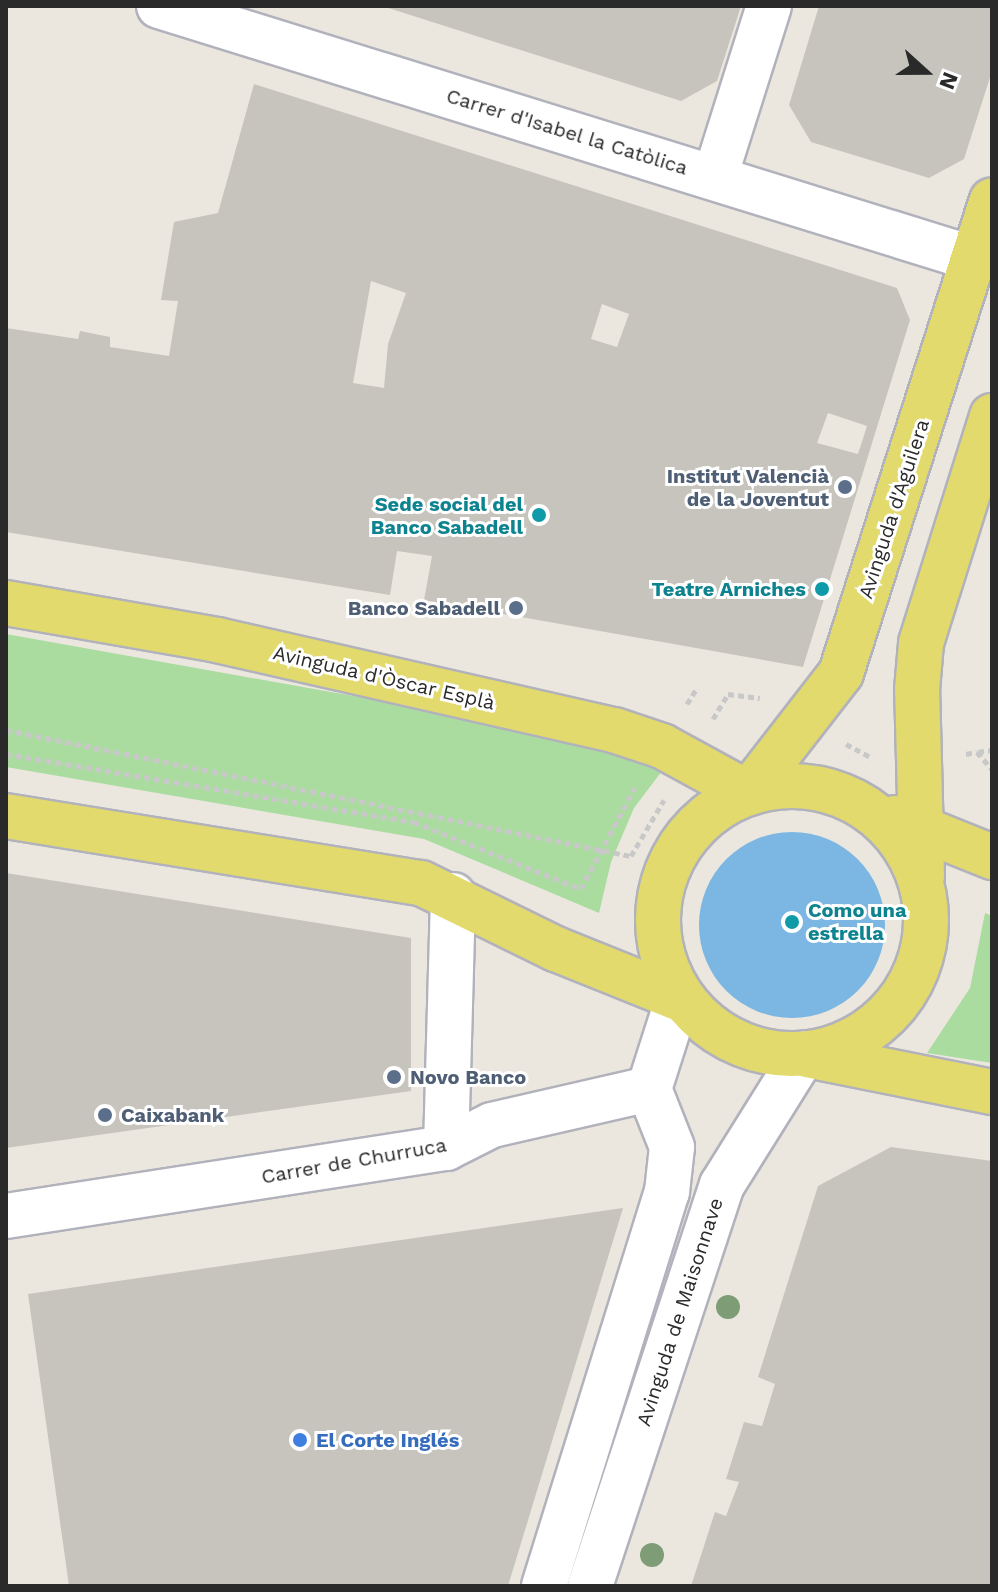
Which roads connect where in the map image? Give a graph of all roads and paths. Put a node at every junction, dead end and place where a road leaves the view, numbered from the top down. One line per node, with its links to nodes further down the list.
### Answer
1 (159, 6): 3 (street, Carrer d'Isabel la Catòlica)
2 (769, 6): 3 (street)
3 (715, 177): 5 (street, Carrer d'Isabel la Catòlica)
4 (992, 201): 5 (main road, Avinguda d'Aguilera)
5 (975, 259): 9 (main road, Avinguda d'Aguilera)
6 (992, 416): 15 (main road)
7 (6, 603): 13 (main road, Avinguda d'Òscar Esplà)
8 (697, 688): 13 (path)
9 (806, 723): 13 (path); 15 (path); 17 (main road, Avinguda d'Aguilera)
10 (6, 730): 21 (path)
11 (992, 750): 12 (path)
12 (977, 752): 15 (path); 16 (path)
13 (675, 753): 17 (main road, Avinguda d'Òscar Esplà); 21 (path); 21 (path)
14 (6, 754): 21 (path)
15 (919, 760): 20 (main road)
16 (992, 769)
17 (748, 793): 18 (main road); 25 (main road)
18 (867, 808): 20 (main road); 23 (main road)
19 (6, 816): 24 (main road)
20 (921, 827): 22 (main road); 23 (main road)
21 (600, 851)
22 (992, 857)
23 (923, 890): 26 (main road)
24 (453, 895): 25 (main road); 29 (street)
25 (678, 998): 26 (main road); 27 (street)
26 (804, 1054): 28 (main road); 32 (street, Avinguda de Maisonnave)
27 (649, 1089): 29 (street, Carrer de Churruca); 31 (street)
28 (992, 1092)
29 (446, 1148): 30 (street, Carrer de Churruca)
30 (6, 1216)
31 (544, 1586)
32 (590, 1586)

